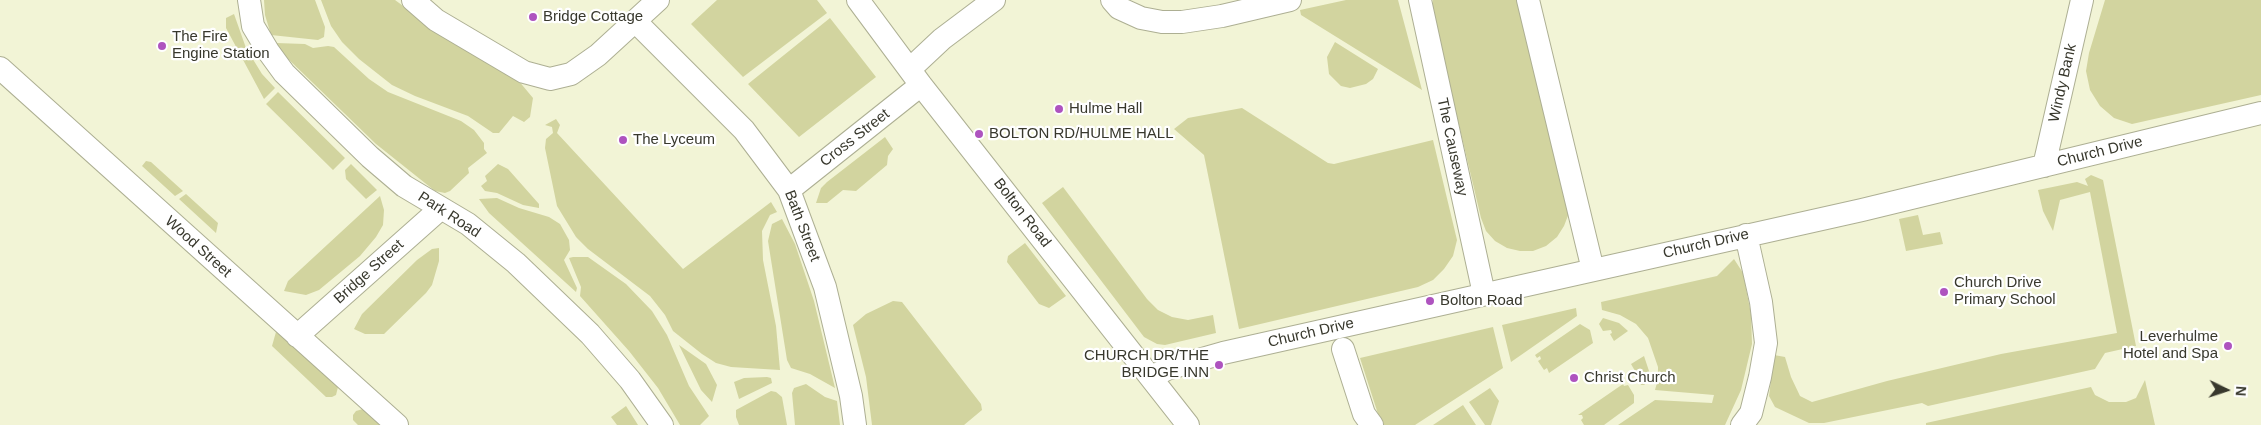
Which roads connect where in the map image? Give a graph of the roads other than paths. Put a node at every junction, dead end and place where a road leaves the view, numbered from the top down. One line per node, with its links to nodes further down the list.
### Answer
1 (249, 0): 17 (street, Park Road)
2 (413, 0): 11 (street)
3 (658, 0): 11 (street)
4 (858, 0): 13 (street, Bolton Road)
5 (994, 0): 13 (street, Cross Street)
6 (1112, 0): 7 (street)
7 (1290, 0)
8 (1420, 0): 20 (street, The Causeway)
9 (1528, 0): 19 (street)
10 (2082, 0): 15 (street, Windy Bank)
11 (636, 22): 16 (street, Bath Street)
12 (0, 68): 21 (street, Wood Street)
13 (916, 77): 16 (street, Cross Street); 23 (street, Bolton Road)
14 (2261, 113): 15 (street, Church Drive)
15 (2044, 166): 18 (street, Church Drive)
16 (789, 190): 26 (street, Bath Street)
17 (440, 209): 21 (street, Bridge Street); 25 (street, Park Road)
18 (1746, 235): 19 (street, Church Drive); 29 (street)
19 (1593, 270): 20 (street, Church Drive)
20 (1484, 294): 23 (street, Church Drive)
21 (297, 336): 24 (street, Wood Street)
22 (1343, 349): 28 (street)
23 (1152, 377): 27 (street, Bolton Road)
24 (398, 425)
25 (662, 425)
26 (856, 425)
27 (1188, 425)
28 (1372, 425)
29 (1742, 425)

